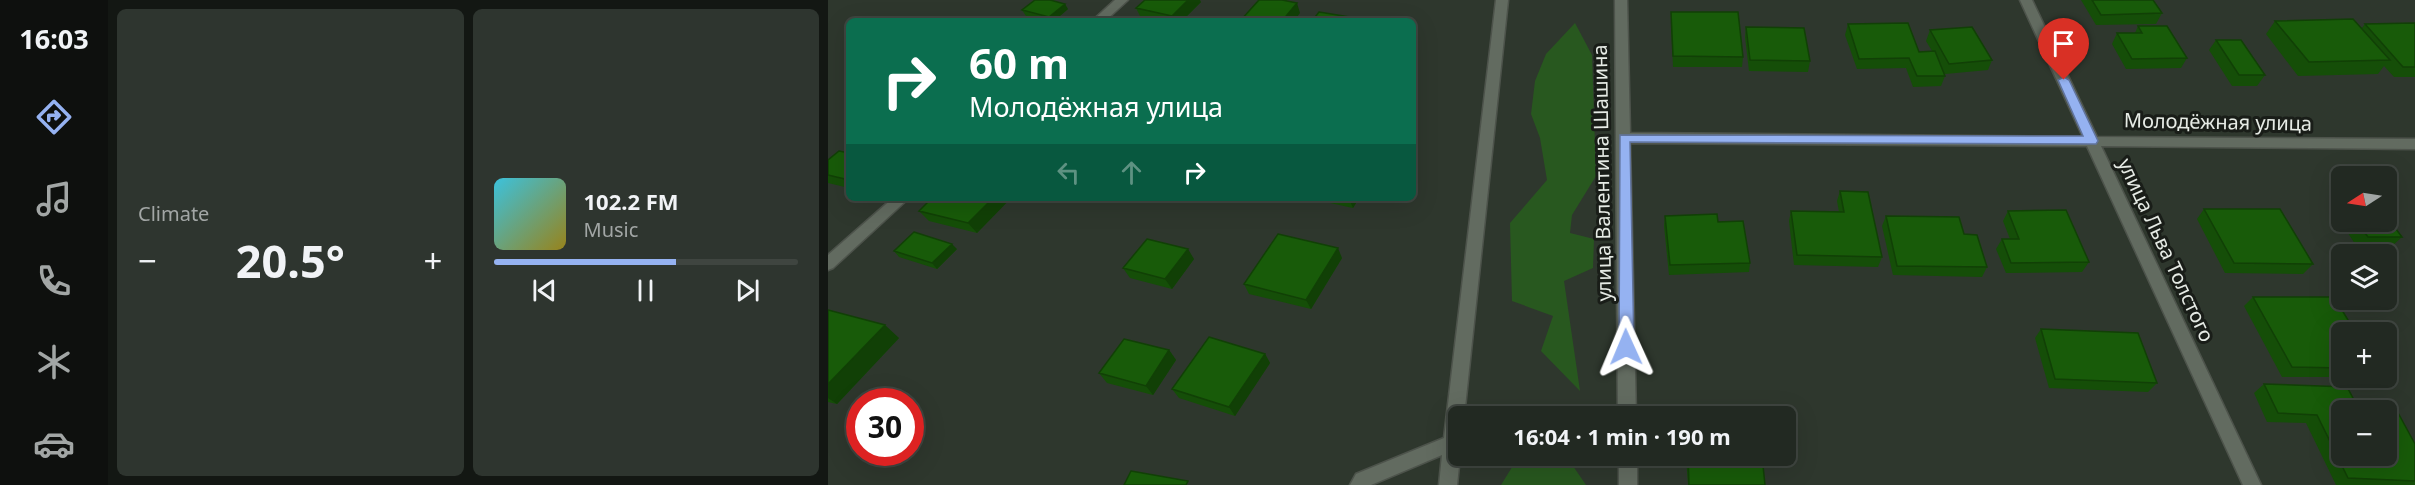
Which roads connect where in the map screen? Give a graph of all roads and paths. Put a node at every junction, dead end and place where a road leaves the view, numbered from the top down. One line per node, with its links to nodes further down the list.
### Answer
1 (1122, 0): 5 (street)
2 (1502, 0): 11 (street)
3 (1621, 0): 6 (street, улица Валентина Шашина)
4 (2026, 0): 7 (street, улица Льва Толстого)
5 (1101, 18)
6 (1624, 138): 7 (street, Молодёжная улица); 12 (street, улица Валентина Шашина)
7 (2092, 141): 8 (street, Молодёжная улица); 19 (street, улица Льва Толстого)
8 (2415, 144)
9 (899, 201): 10 (street)
10 (828, 264)
11 (1456, 406)
12 (1627, 406)
13 (1448, 445): 16 (street)
14 (1450, 466): 17 (street)
15 (1628, 466): 18 (street)
16 (1359, 485)
17 (1448, 485)
18 (1628, 485)
19 (2252, 485)

